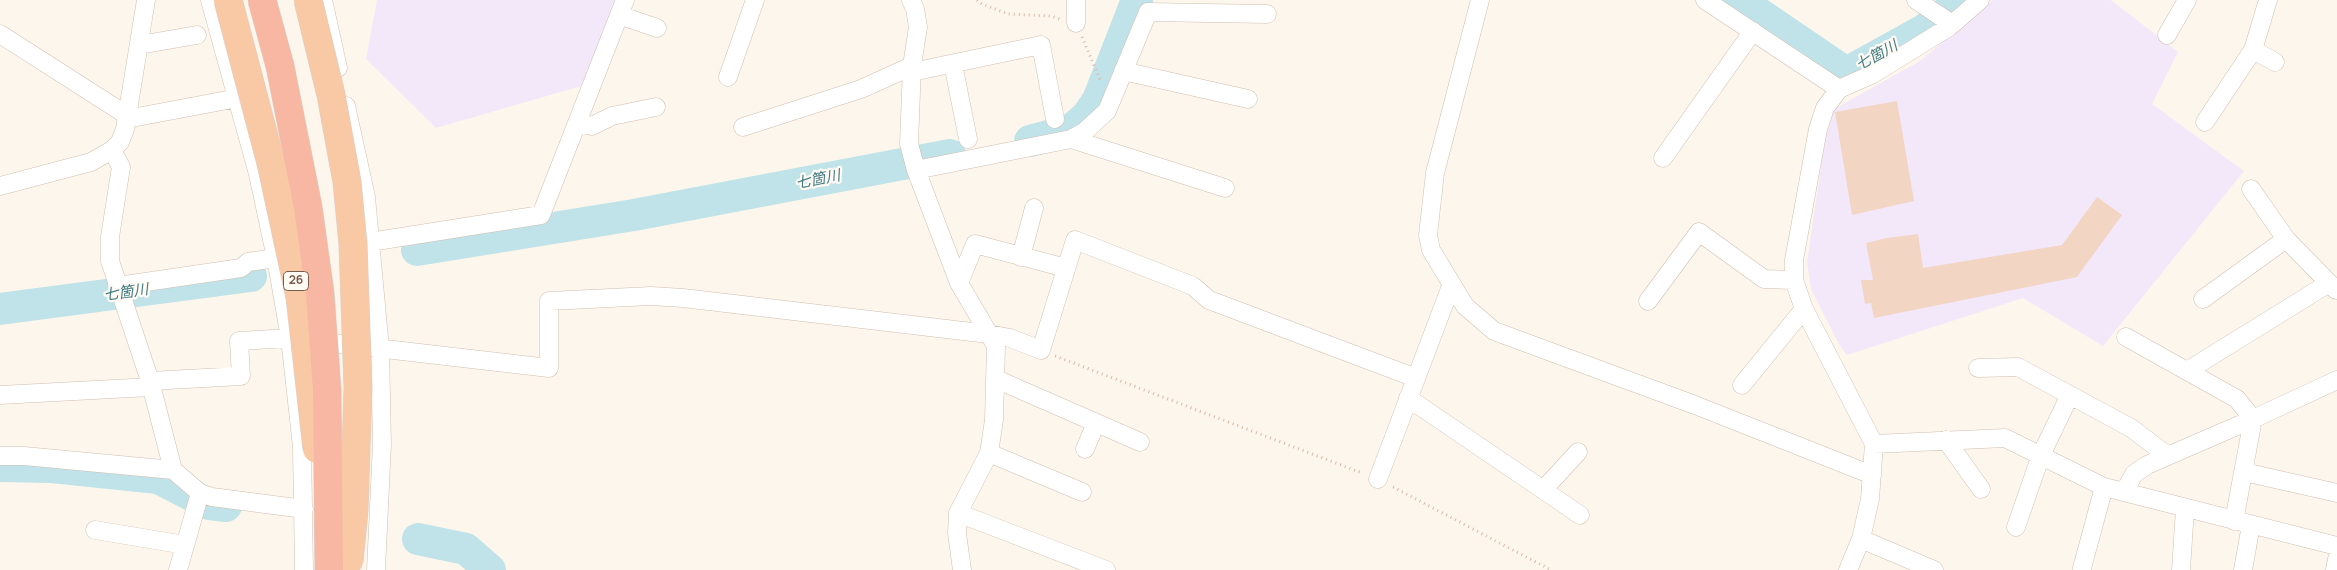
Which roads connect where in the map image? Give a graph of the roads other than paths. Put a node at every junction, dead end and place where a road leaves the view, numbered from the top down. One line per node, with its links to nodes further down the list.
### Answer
1 (146, 0): 26 (street)
2 (210, 0): 34 (street)
3 (228, 0): 116 (highway, 26, bridge)
4 (262, 0): 111 (highway, 26, bridge)
5 (273, 0): 111 (highway, bridge)
6 (308, 0): 111 (highway, bridge)
7 (323, 0): 52 (street)
8 (755, 0): 32 (street)
9 (911, 0): 30 (street)
10 (1076, 0): 20 (street)
11 (1480, 0): 58 (street)
12 (1705, 0): 22 (street)
13 (1916, 0): 19 (street)
14 (1980, 0): 19 (street)
15 (2187, 0): 25 (street)
16 (2268, 0): 27 (street)
17 (622, 8): 21 (street); 40 (street)
18 (1267, 14): 31 (street)
19 (1945, 19): 33 (street)
20 (1076, 23)
21 (657, 28)
22 (1753, 31): 33 (street); 45 (street)
23 (0, 34): 37 (street)
24 (197, 35): 26 (street)
25 (2167, 35)
26 (139, 45): 37 (street)
27 (2253, 50): 28 (street); 39 (street)
28 (2275, 62)
29 (953, 64): 30 (street); 38 (street); 42 (street)
30 (912, 69): 41 (street); 46 (street)
31 (1123, 71): 35 (street); 43 (street)
32 (728, 77)
33 (1839, 89): 56 (street)
34 (238, 98): 37 (street); 54 (street)
35 (1248, 99)
36 (656, 108): 40 (street)
37 (128, 116): 44 (street)
38 (1055, 120)
39 (2205, 122)
40 (577, 123): 52 (street)
41 (743, 127)
42 (968, 139)
43 (1071, 139): 46 (street); 48 (street)
44 (112, 150): 47 (street); 60 (street)
45 (1663, 158)
46 (914, 163): 57 (street)
47 (0, 186)
48 (1225, 188)
49 (2251, 189): 51 (street)
50 (1034, 208): 53 (street)
51 (2286, 239): 59 (street); 61 (street)
52 (370, 242): 67 (street)
53 (1021, 257): 55 (street); 57 (street)
54 (276, 258): 60 (street); 66 (street)
55 (1066, 268): 64 (street); 70 (street)
56 (1794, 280): 62 (street); 63 (street)
57 (959, 282): 64 (street)
58 (1451, 286): 70 (street); 91 (street)
59 (2333, 287): 69 (street)
60 (119, 291): 73 (street)
61 (2203, 299)
62 (1648, 302)
63 (1804, 309): 74 (street); 82 (street)
64 (989, 334): 67 (street); 71 (street)
65 (2126, 337): 69 (street)
66 (290, 338): 67 (street); 73 (street); 100 (street)
67 (380, 348): 113 (street)
68 (1978, 368): 76 (street)
69 (2187, 371): 78 (street)
70 (1416, 378): 77 (street)
71 (996, 379): 79 (street); 85 (street)
72 (2337, 380): 78 (street)
73 (150, 384): 75 (street); 89 (street)
74 (1742, 385)
75 (0, 395)
76 (2070, 395): 86 (street); 88 (street)
77 (1408, 398): 92 (street); 95 (street)
78 (2253, 419): 88 (street); 90 (street)
79 (1096, 423): 81 (street); 83 (street)
80 (1946, 440): 82 (street); 86 (street); 94 (street)
81 (1140, 442)
82 (1874, 444): 91 (street)
83 (1085, 449)
84 (1578, 452): 95 (street)
85 (989, 454): 96 (street); 102 (street)
86 (2041, 455): 93 (street); 105 (street)
87 (0, 456): 89 (street)
88 (2168, 456): 97 (street)
89 (172, 470): 99 (street)
90 (2244, 472): 98 (street); 104 (street)
91 (1872, 475): 107 (street)
92 (1378, 479)
93 (2104, 487): 97 (street); 112 (street)
94 (1980, 489)
95 (1543, 490): 103 (street)
96 (1082, 492)
97 (2124, 492): 101 (street)
98 (2337, 493)
99 (198, 498): 100 (street); 108 (street)
100 (304, 509): 115 (street)
101 (2185, 509): 104 (street); 121 (street)
102 (958, 513): 117 (street); 118 (street)
103 (1580, 515)
104 (2243, 523): 109 (street); 122 (street)
105 (2016, 528)
106 (95, 530): 108 (street)
107 (1861, 539): 119 (street); 120 (street)
108 (185, 545): 114 (street)
109 (2337, 546)
110 (2337, 559): 123 (street)
111 (339, 565)
112 (2082, 568)
113 (380, 569)
114 (178, 570)
115 (304, 570)
116 (319, 570)
117 (962, 570)
118 (1106, 570)
119 (1848, 570)
120 (1934, 570)
121 (2181, 570)
122 (2243, 570)
123 (2335, 570)

